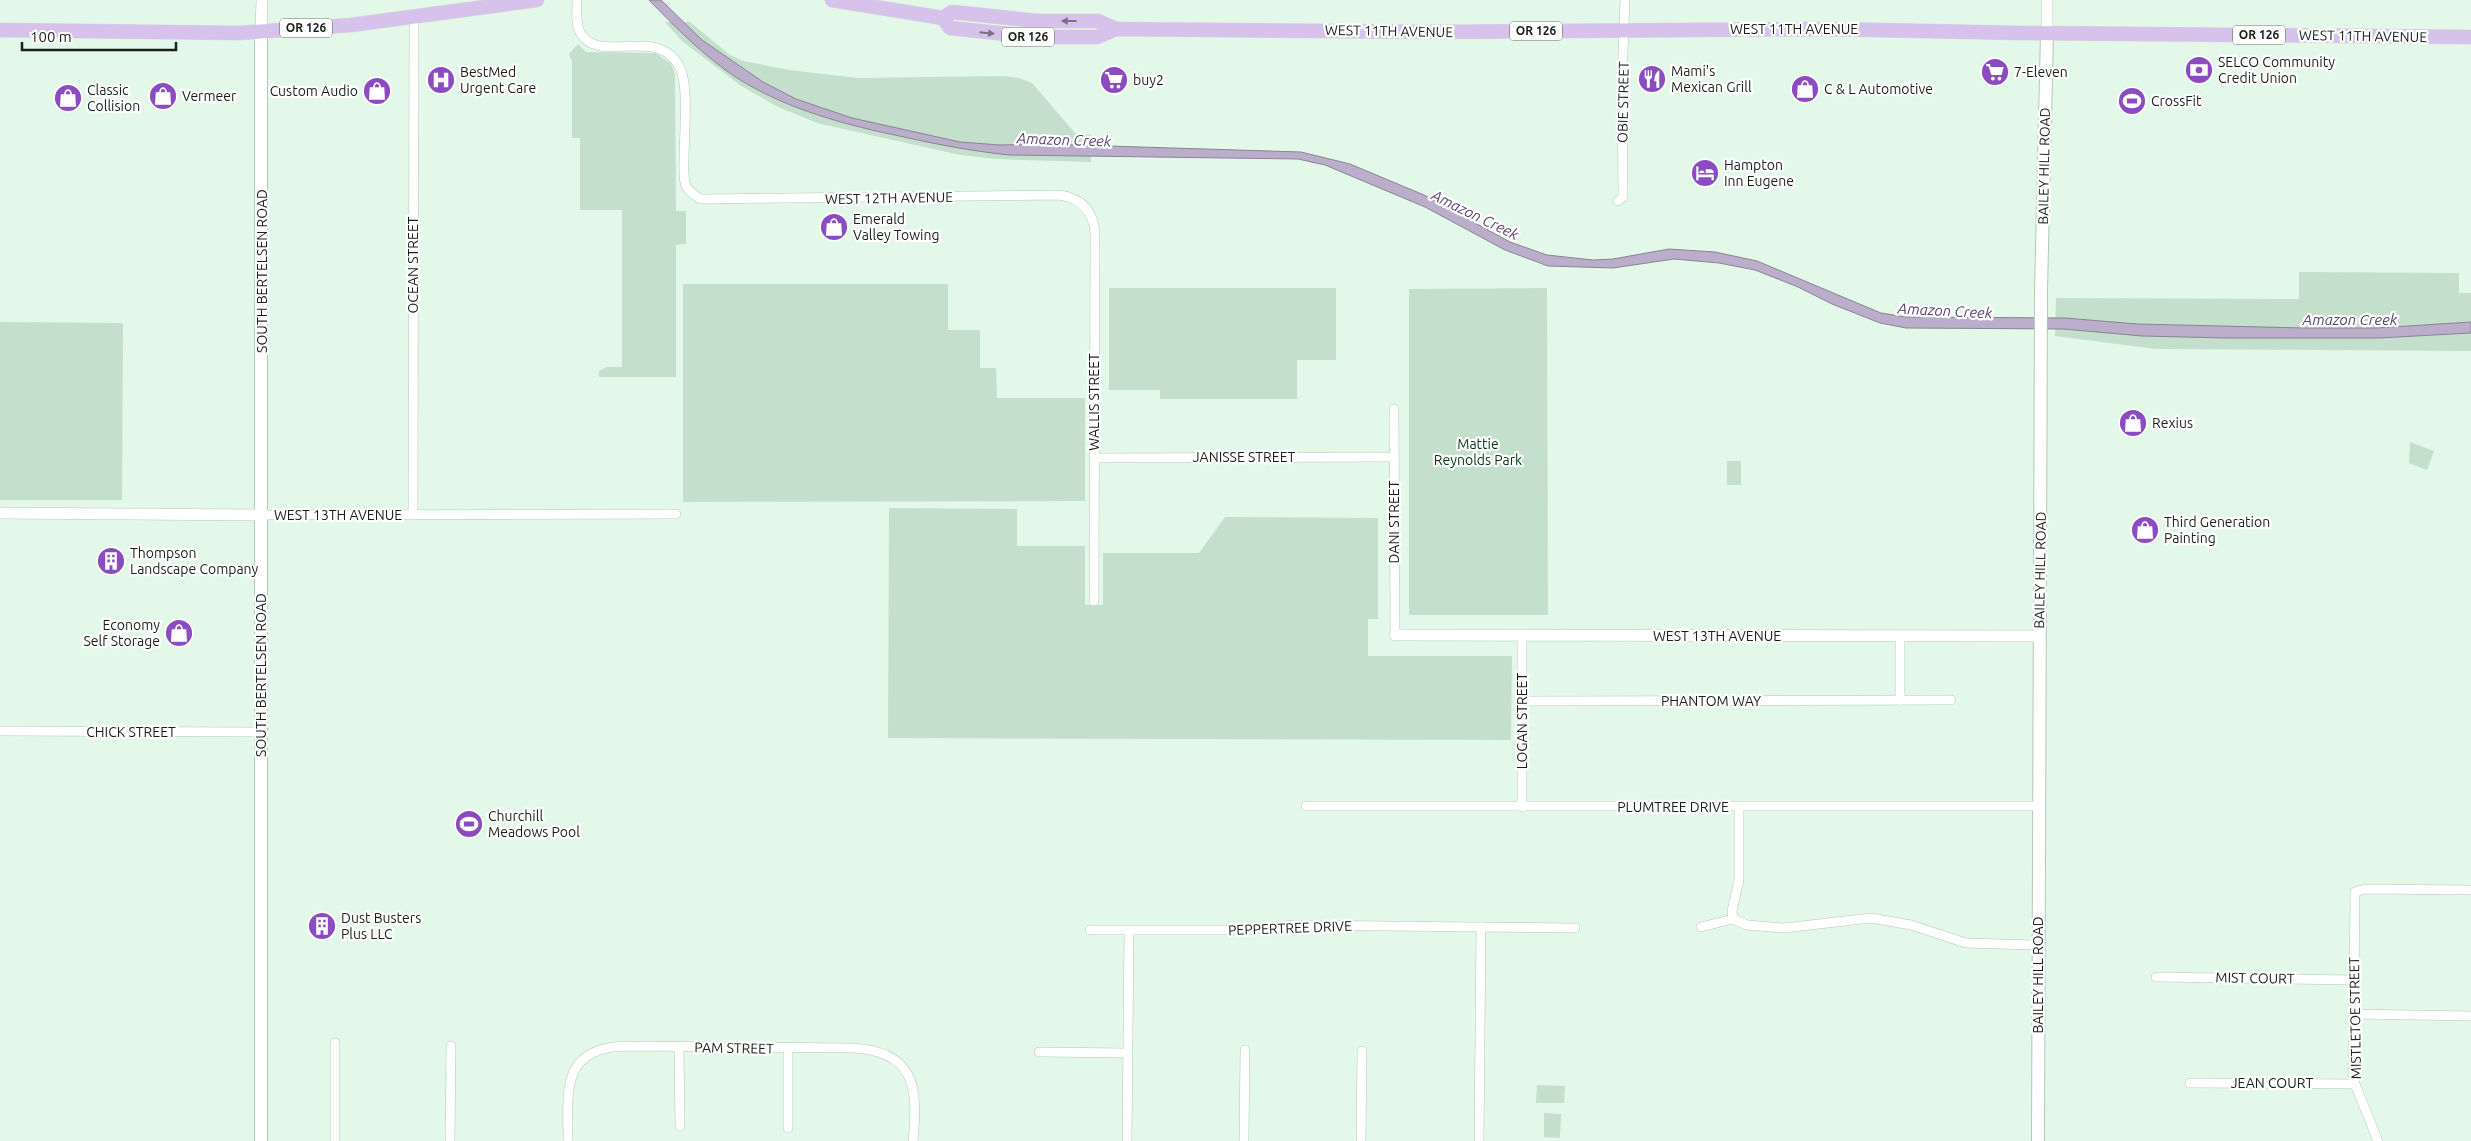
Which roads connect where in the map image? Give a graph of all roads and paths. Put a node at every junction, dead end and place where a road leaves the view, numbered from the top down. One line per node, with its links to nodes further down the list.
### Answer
1 (262, 0): 10 (street, SOUTH BERTELSEN ROAD)
2 (537, 0): 7 (main road, OR 126)
3 (577, 0): 14 (street, WEST 12TH AVENUE)
4 (832, 0): 8 (main road, WEST 11TH AVENUE / OR 126)
5 (1625, 0): 8 (street, OBIE STREET)
6 (2047, 0): 11 (street, BAILEY HILL ROAD)
7 (414, 16): 10 (main road, OR 126); 21 (street, OCEAN STREET)
8 (1625, 29): 11 (main road, WEST 11TH AVENUE / OR 126); 13 (street, OBIE STREET)
9 (0, 30): 10 (main road, OR 126)
10 (262, 31): 20 (main road, SOUTH BERTELSEN ROAD)
11 (2047, 33): 12 (main road, WEST 11TH AVENUE / OR 126); 26 (main road, BAILEY HILL ROAD)
12 (2471, 37)
13 (1618, 201)
14 (1085, 205): 17 (street, WALLIS STREET)
15 (1394, 410): 16 (street, DANI STREET)
16 (1394, 457): 17 (street, JANISSE STREET); 23 (street, DANI STREET)
17 (1094, 458): 22 (street, WALLIS STREET)
18 (0, 513): 20 (street, WEST 13TH AVENUE)
19 (676, 514): 21 (street, WEST 13TH AVENUE)
20 (262, 515): 21 (street, WEST 13TH AVENUE); 31 (main road, SOUTH BERTELSEN ROAD)
21 (412, 515)
22 (1094, 601)
23 (1395, 635): 24 (street, WEST 13TH AVENUE)
24 (1522, 636): 25 (street, WEST 13TH AVENUE); 29 (street, LOGAN STREET)
25 (1900, 636): 26 (street, WEST 13TH AVENUE); 27 (street)
26 (2039, 636): 33 (main road, BAILEY HILL ROAD)
27 (1900, 700): 28 (street, PHANTOM WAY); 29 (street, PHANTOM WAY)
28 (1951, 700)
29 (1522, 701): 34 (street, LOGAN STREET)
30 (0, 731): 31 (street, CHICK STREET)
31 (261, 732): 60 (main road, SOUTH BERTELSEN ROAD)
32 (1306, 806): 34 (street, PLUMTREE DRIVE)
33 (2039, 806): 35 (street, PLUMTREE DRIVE); 43 (main road, BAILEY HILL ROAD)
34 (1522, 807): 35 (street, PLUMTREE DRIVE)
35 (1739, 807): 37 (street)
36 (2471, 890): 45 (street, MISTLETOE STREET)
37 (1733, 919): 39 (street); 43 (street)
38 (1481, 927): 40 (street, PEPPERTREE DRIVE); 42 (street, PEPPERTREE DRIVE); 68 (street)
39 (1701, 927)
40 (1575, 928)
41 (1090, 930): 42 (street, PEPPERTREE DRIVE)
42 (1129, 931): 55 (street)
43 (2038, 944): 69 (main road, BAILEY HILL ROAD)
44 (2156, 977): 45 (street, MIST COURT)
45 (2354, 980): 46 (street, MISTLETOE STREET)
46 (2354, 1014): 47 (street); 57 (street, MISTLETOE STREET)
47 (2471, 1016)
48 (335, 1043): 61 (street)
49 (451, 1046): 62 (street)
50 (679, 1047): 51 (street, PAM STREET); 58 (street, PAM STREET); 63 (street, PAM STREET)
51 (788, 1048): 59 (street, PAM STREET); 64 (street, PAM STREET)
52 (1245, 1050): 66 (street)
53 (1039, 1052): 55 (street)
54 (1362, 1052): 67 (street)
55 (1128, 1053): 65 (street)
56 (2190, 1083): 57 (street, JEAN COURT)
57 (2355, 1084): 70 (street, MISTLETOE STREET)
58 (680, 1126)
59 (788, 1128)
60 (261, 1141)
61 (335, 1141)
62 (450, 1141)
63 (568, 1141)
64 (913, 1141)
65 (1127, 1141)
66 (1244, 1141)
67 (1361, 1141)
68 (1480, 1141)
69 (2038, 1141)
70 (2378, 1141)

